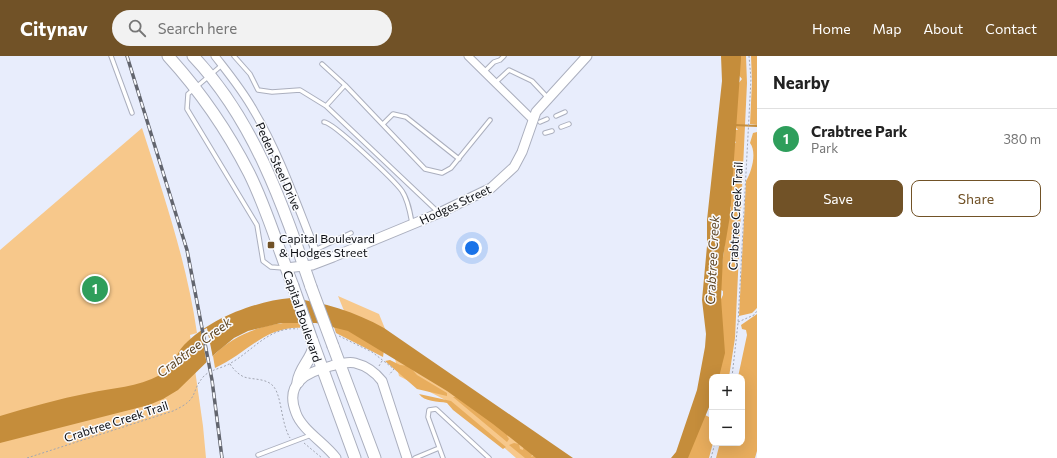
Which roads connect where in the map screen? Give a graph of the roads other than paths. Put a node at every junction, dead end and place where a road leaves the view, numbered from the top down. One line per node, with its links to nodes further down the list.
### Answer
1 (111, 56): 19 (lane)
2 (168, 56): 15 (main road, Capital Boulevard)
3 (193, 56): 12 (main road, Capital Boulevard)
4 (215, 56): 10 (street, Peden Steel Drive)
5 (234, 56): 17 (lane)
6 (468, 56): 11 (street)
7 (504, 56): 11 (lane)
8 (587, 56): 16 (street, Hodges Street)
9 (322, 64): 14 (lane)
10 (222, 65): 12 (lane); 34 (street, Peden Steel Drive)
11 (484, 72): 13 (street)
12 (210, 75): 15 (lane); 36 (main road, Capital Boulevard)
13 (495, 83): 16 (lane); 23 (street)
14 (345, 85): 17 (lane); 25 (lane)
15 (196, 88): 37 (main road, Capital Boulevard); 37 (lane)
16 (548, 98): 23 (street, Hodges Street)
17 (326, 106): 31 (lane)
18 (565, 112): 20 (lane)
19 (132, 113)
20 (556, 116)
21 (547, 119): 23 (lane)
22 (490, 120): 30 (lane)
23 (536, 121): 31 (street, Hodges Street)
24 (324, 122): 32 (lane)
25 (383, 124): 30 (lane); 30 (lane)
26 (569, 124): 27 (lane)
27 (561, 127)
28 (552, 131): 29 (lane)
29 (545, 134)
30 (459, 159)
31 (438, 213): 32 (street, Hodges Street)
32 (413, 224): 35 (street, Hodges Street)
33 (351, 233): 34 (lane)
34 (315, 250): 35 (street, Peden Steel Drive)
35 (320, 262): 36 (street, Hodges Street)
36 (303, 266): 37 (street, Hodges Street); 39 (main road, Capital Boulevard, bridge)
37 (286, 268): 38 (main road, Capital Boulevard, bridge)
38 (313, 344): 39 (main road, Capital Boulevard); 40 (main road)
39 (331, 366): 40 (street); 45 (main road, Capital Boulevard); 46 (main road, Capital Boulevard); 47 (street)
40 (298, 382): 41 (street)
41 (314, 434): 43 (lane); 44 (street)
42 (439, 448): 48 (lane); 49 (lane); 50 (lane)
43 (258, 455)
44 (336, 458)
45 (355, 458)
46 (376, 458)
47 (407, 458)
48 (415, 458)
49 (443, 458)
50 (489, 458)

